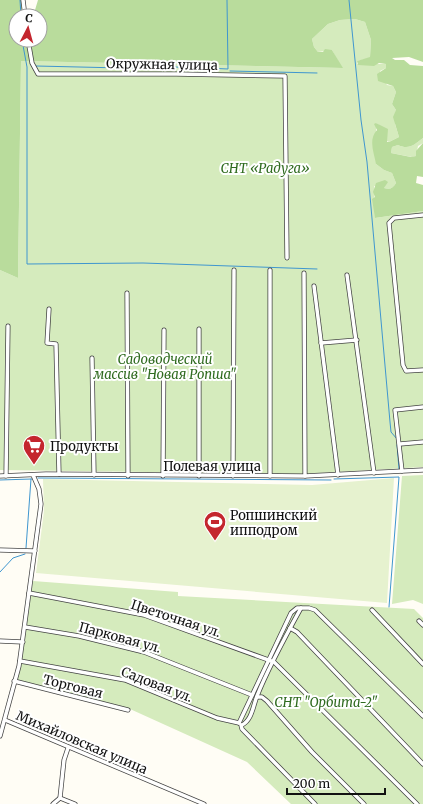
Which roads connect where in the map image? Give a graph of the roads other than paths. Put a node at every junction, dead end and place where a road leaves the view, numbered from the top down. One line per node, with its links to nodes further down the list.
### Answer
1 (29, 48): 3 (street, Окружная улица)
2 (423, 215): 17 (street)
3 (287, 258)
4 (234, 270): 33 (street)
5 (270, 270): 34 (street)
6 (304, 273): 35 (street)
7 (347, 275): 14 (street)
8 (314, 286): 15 (street)
9 (127, 293): 30 (street)
10 (50, 309): 24 (street)
11 (8, 326): 29 (street)
12 (199, 329): 32 (street)
13 (164, 330): 31 (street)
14 (357, 340): 15 (street); 23 (street)
15 (321, 343): 27 (street)
16 (92, 358): 26 (street)
17 (423, 370)
18 (423, 407): 20 (street)
19 (423, 442): 20 (street)
20 (400, 444): 22 (street)
21 (423, 470): 22 (street, Полевая улица)
22 (402, 471): 23 (street, Полевая улица)
23 (374, 473): 27 (street, Полевая улица)
24 (60, 474): 25 (street, Полевая улица); 26 (street, Полевая улица)
25 (33, 475): 29 (street, Полевая улица); 37 (street, Михайловская улица)
26 (94, 475): 30 (street, Полевая улица)
27 (338, 475): 35 (street, Полевая улица)
28 (0, 476): 29 (street, Полевая улица)
29 (6, 476)
30 (128, 476): 31 (street, Полевая улица)
31 (163, 476): 32 (street, Полевая улица)
32 (199, 476): 33 (street, Полевая улица)
33 (233, 476): 34 (street, Полевая улица)
34 (270, 476): 35 (street, Полевая улица)
35 (305, 476)
36 (0, 550): 37 (street)
37 (34, 551): 38 (street, Михайловская улица)
38 (29, 593): 43 (street, Михайловская улица); 47 (street, Цветочная ул.)
39 (301, 608): 44 (street); 47 (street); 55 (street)
40 (372, 610): 50 (street)
41 (419, 621): 42 (street)
42 (423, 625)
43 (25, 627): 46 (street, Михайловская улица); 52 (street, Парковая ул.)
44 (290, 628): 49 (street); 60 (street)
45 (0, 641): 46 (street)
46 (23, 642): 48 (street, Михайловская улица)
47 (268, 660): 49 (street, Цветочная ул.); 52 (street)
48 (20, 661): 51 (street, Михайловская улица); 57 (street, Садовая ул.)
49 (274, 662): 53 (street); 67 (street)
50 (423, 664)
51 (14, 681): 54 (street, Торговая); 56 (street, Михайловская улица)
52 (252, 695): 57 (street)
53 (257, 697): 57 (street); 66 (street)
54 (128, 710)
55 (423, 716)
56 (5, 720): 58 (street); 59 (street, Михайловская улица)
57 (240, 724): 65 (street)
58 (0, 736)
59 (68, 748): 61 (street); 64 (street, Михайловская улица)
60 (423, 764)
61 (60, 798): 62 (street); 63 (street)
62 (52, 804)
63 (75, 804)
64 (204, 804)
65 (315, 804)
66 (364, 804)
67 (417, 804)

